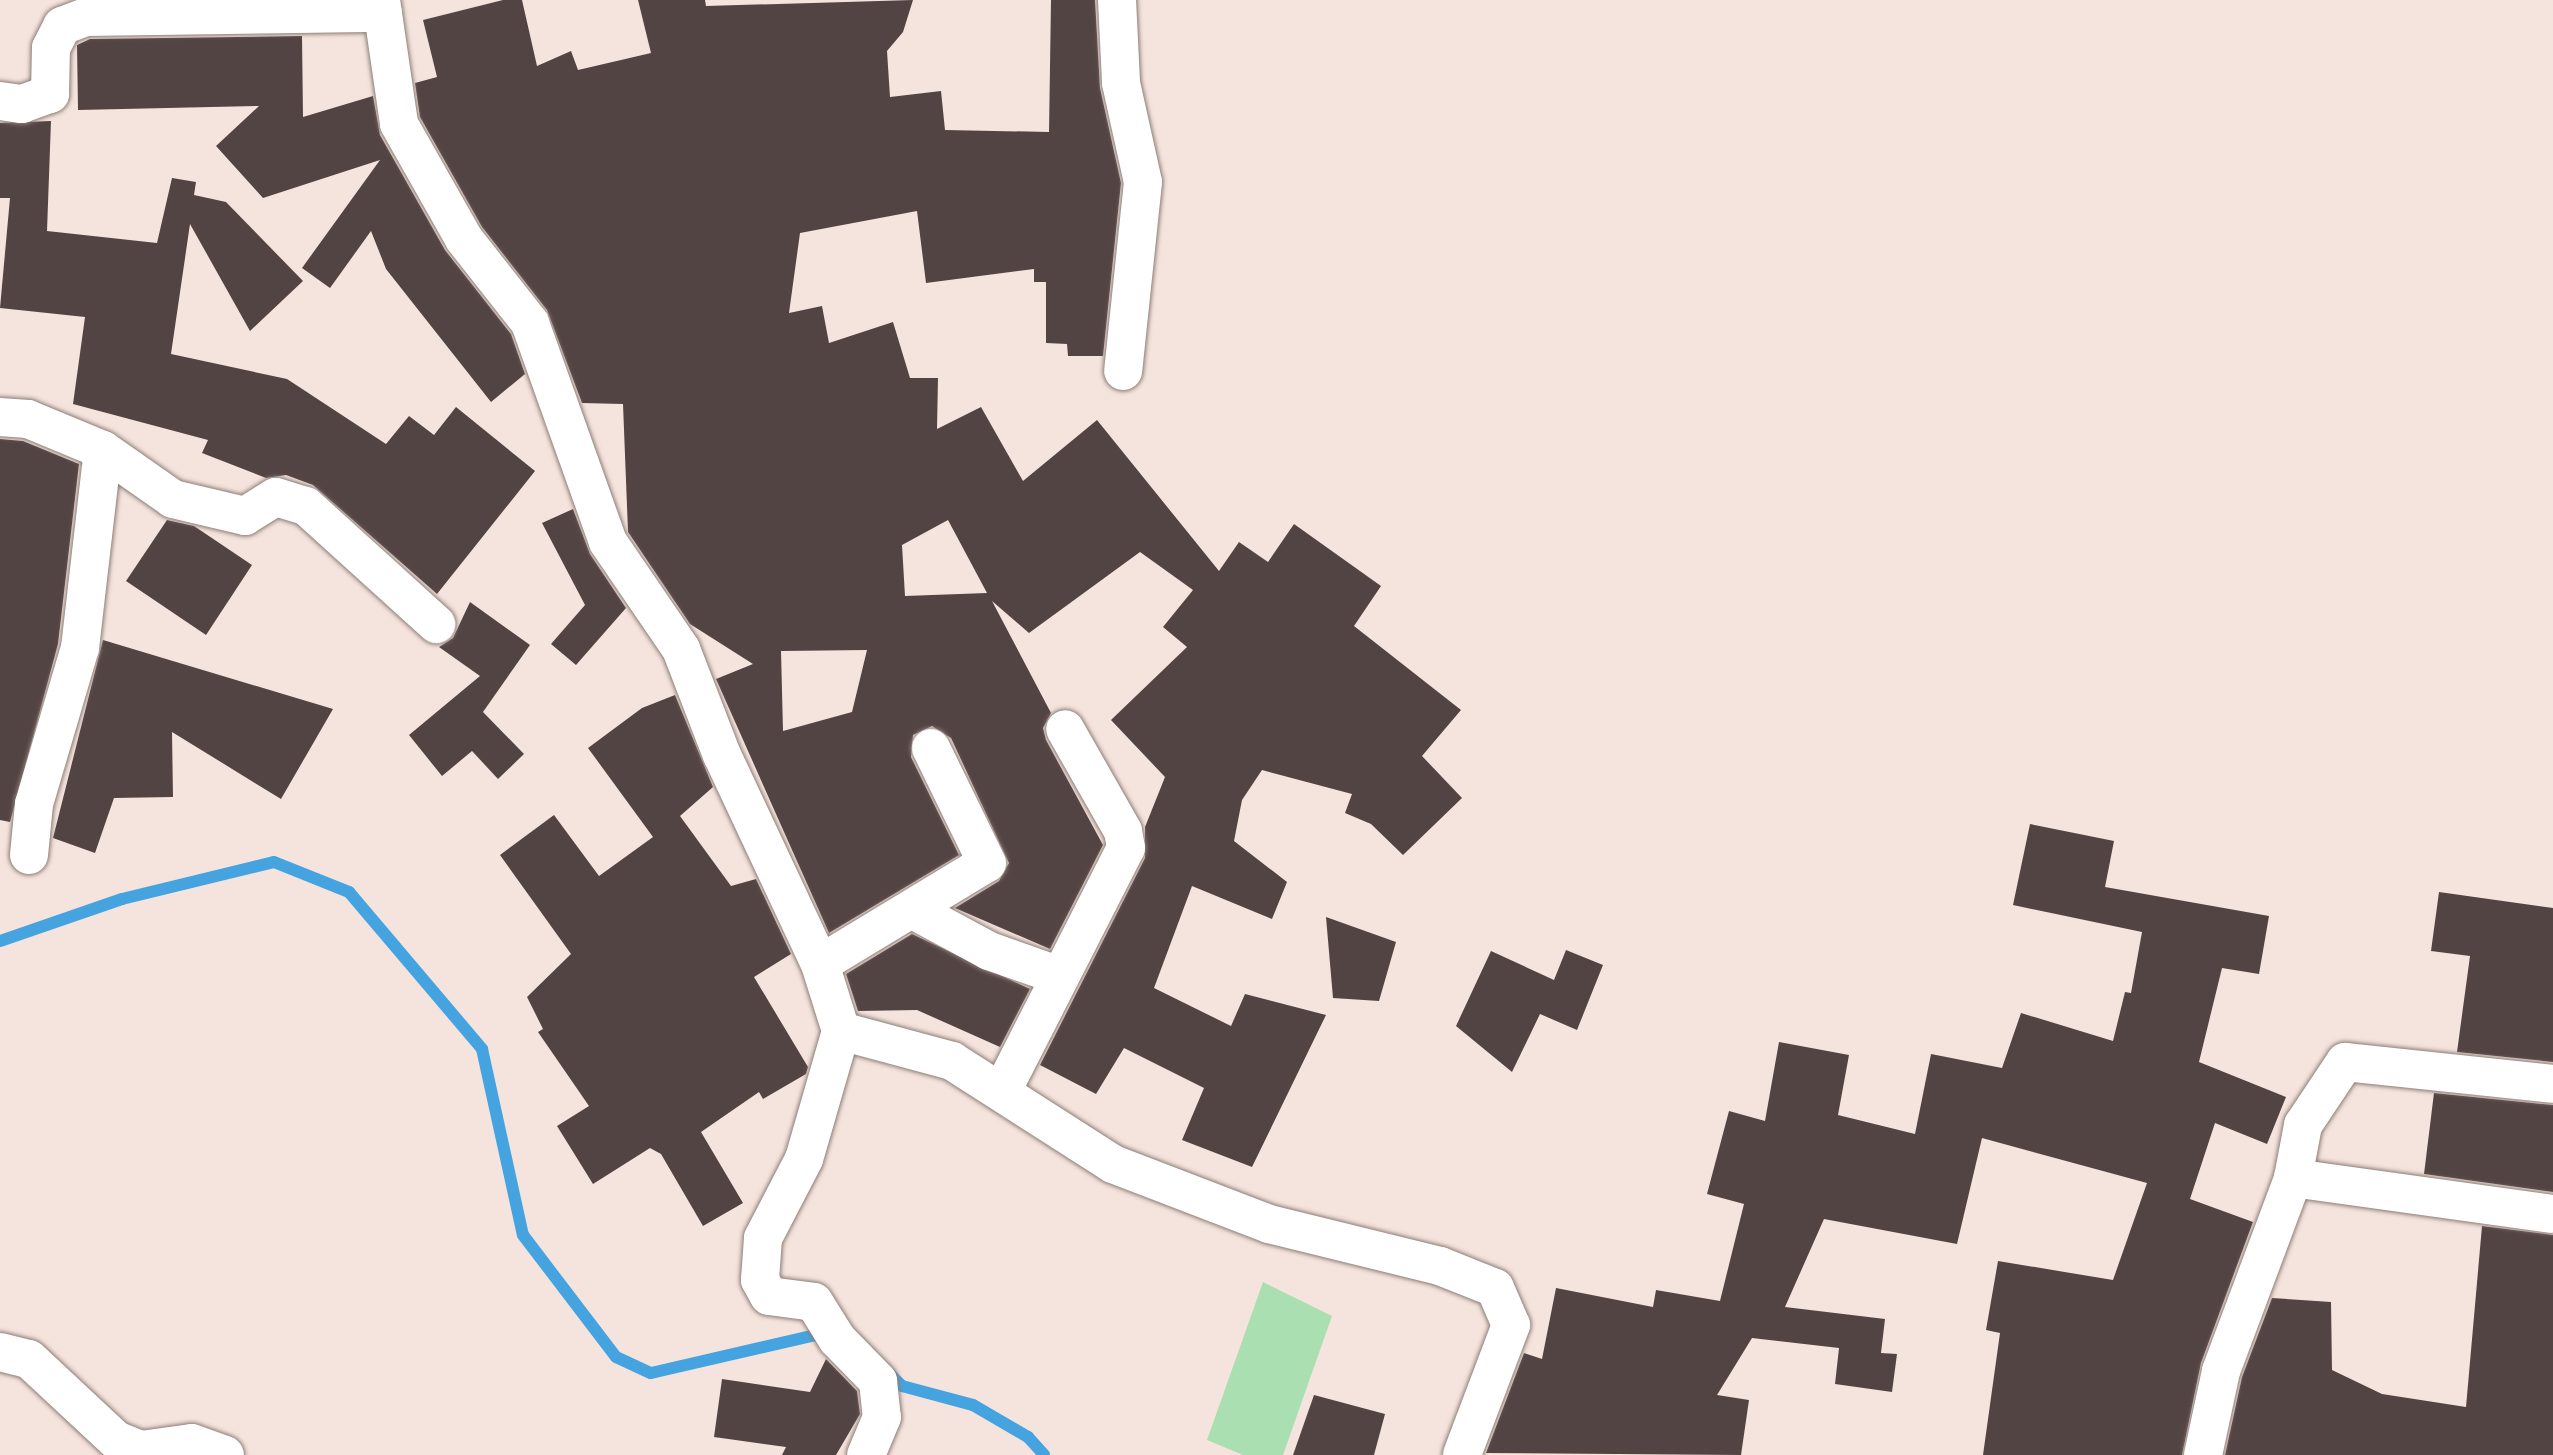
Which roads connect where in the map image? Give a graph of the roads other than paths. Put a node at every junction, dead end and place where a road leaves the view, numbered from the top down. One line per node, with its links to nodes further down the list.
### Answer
1 (1117, 0): 4 (street)
2 (382, 7): 3 (street); 12 (street)
3 (0, 101)
4 (1123, 371)
5 (0, 417): 6 (street)
6 (103, 450): 7 (street); 10 (street)
7 (436, 624)
8 (1065, 729): 13 (street)
9 (931, 748): 11 (street)
10 (29, 855)
11 (913, 910): 12 (street); 13 (street)
12 (820, 964): 14 (street)
13 (1060, 976): 16 (street)
14 (841, 1031): 16 (street); 21 (street)
15 (2553, 1084): 17 (street)
16 (1002, 1091): 22 (street)
17 (2292, 1178): 18 (street); 23 (street)
18 (2553, 1214)
19 (0, 1352): 20 (street)
20 (225, 1455)
21 (866, 1455)
22 (1462, 1455)
23 (2203, 1455)

